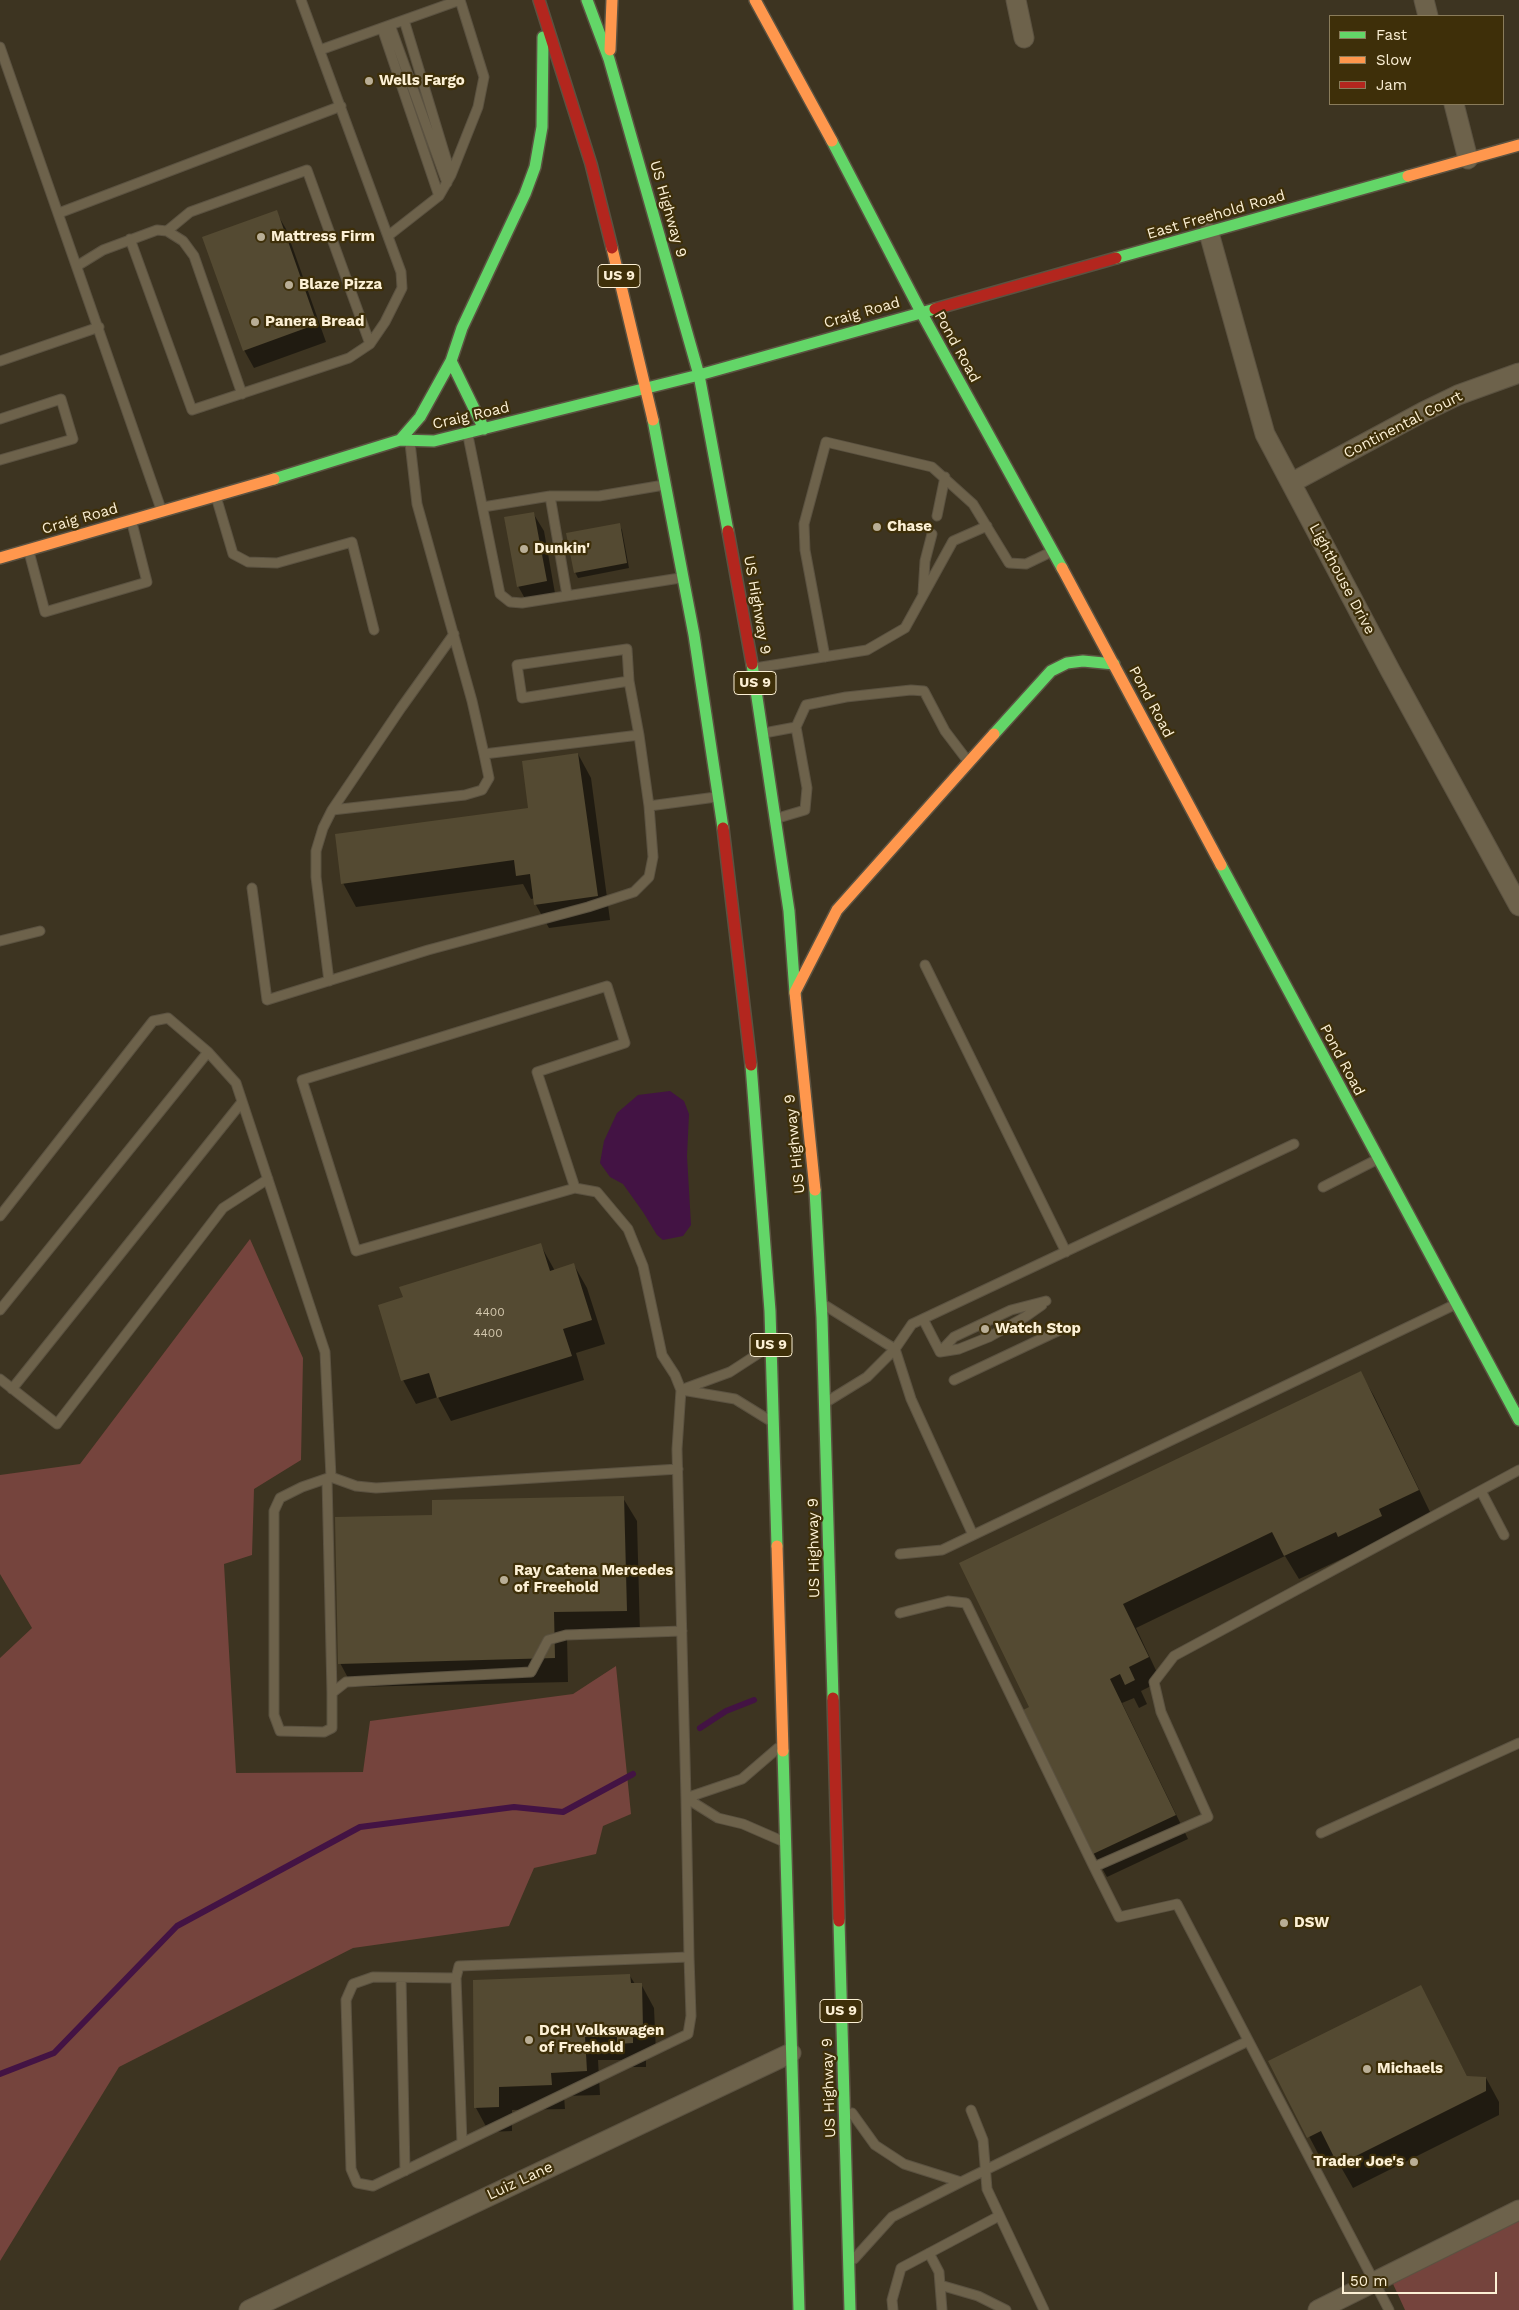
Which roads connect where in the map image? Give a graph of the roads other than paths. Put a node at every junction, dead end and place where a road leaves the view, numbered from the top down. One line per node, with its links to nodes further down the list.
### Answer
1 (302, 0): 15 (lane)
2 (460, 0): 11 (lane); 21 (lane)
3 (539, 0): 9 (main road, US 9)
4 (587, 0): 16 (main road, US Highway 9 / US 9)
5 (612, 0): 16 (main road)
6 (756, 0): 29 (main road, Pond Road)
7 (1016, 0): 13 (street)
8 (1424, 0): 10 (street)
9 (543, 13): 33 (main road); 36 (main road, US 9)
10 (1428, 15)
11 (404, 20): 12 (lane); 21 (lane)
12 (386, 27): 15 (lane); 21 (lane); 22 (lane)
13 (1024, 38)
14 (0, 47): 23 (lane)
15 (320, 50): 18 (lane)
16 (610, 59): 35 (main road, US Highway 9 / US 9)
17 (1454, 105): 20 (street)
18 (341, 106): 23 (lane); 26 (lane)
19 (1519, 145): 20 (main road, East Freehold Road)
20 (1468, 159): 25 (main road, East Freehold Road)
21 (449, 179): 22 (lane)
22 (439, 196): 26 (lane)
23 (59, 213): 28 (lane)
24 (167, 231): 27 (lane); 31 (lane); 37 (lane)
25 (1209, 234): 29 (main road, East Freehold Road); 44 (street, Lighthouse Drive)
26 (388, 236): 31 (lane)
27 (130, 239): 28 (lane); 37 (lane)
28 (77, 266): 30 (lane)
29 (921, 312): 35 (main road, Craig Road); 55 (main road, Pond Road)
30 (99, 327): 32 (lane); 49 (lane)
31 (370, 344): 37 (lane)
32 (0, 361)
33 (451, 361): 39 (main road); 41 (main road)
34 (1519, 373): 44 (street, Continental Court)
35 (699, 375): 36 (main road, Craig Road); 64 (main road, US Highway 9 / US 9)
36 (646, 389): 39 (main road, Craig Road); 45 (main road, US 9)
37 (242, 394)
38 (0, 419): 42 (lane)
39 (484, 429): 40 (main road, Craig Road)
40 (467, 433): 41 (main road, Craig Road); 48 (lane)
41 (405, 440): 47 (main road, Craig Road); 61 (lane)
42 (0, 460)
43 (944, 477): 50 (lane); 52 (lane); 62 (lane)
44 (1291, 483): 76 (street, Lighthouse Drive)
45 (665, 484): 46 (lane); 57 (main road, US 9)
46 (550, 496): 48 (lane); 58 (lane)
47 (216, 497): 49 (main road, Craig Road); 60 (lane)
48 (483, 506): 58 (lane)
49 (162, 512): 51 (main road, Craig Road)
50 (937, 516)
51 (132, 521): 54 (main road, Craig Road); 54 (lane)
52 (987, 526): 55 (lane); 59 (lane)
53 (932, 534): 59 (lane)
54 (29, 549): 56 (main road, Craig Road)
55 (1053, 552): 63 (main road, Pond Road)
56 (0, 558)
57 (683, 578): 58 (lane); 71 (main road, US 9)
58 (567, 595)
59 (922, 598): 62 (lane)
60 (374, 630)
61 (454, 634): 69 (lane); 73 (lane)
62 (825, 657): 64 (lane)
63 (1114, 664): 70 (main road); 85 (main road, Pond Road)
64 (753, 669): 67 (main road, US Highway 9 / US 9)
65 (629, 681): 65 (lane); 68 (lane)
66 (796, 727): 67 (lane); 70 (lane); 74 (lane)
67 (763, 734): 74 (main road, US Highway 9 / US 9)
68 (639, 735): 69 (lane); 72 (lane)
69 (484, 754): 73 (lane)
70 (969, 762): 81 (main road)
71 (718, 797): 72 (lane); 96 (main road, US 9)
72 (649, 806): 80 (lane)
73 (332, 810): 80 (lane)
74 (775, 818): 81 (main road, US Highway 9 / US 9)
75 (252, 888): 80 (lane)
76 (1519, 906)
77 (40, 931): 78 (lane)
78 (0, 941)
79 (925, 965): 90 (lane)
80 (330, 981)
81 (795, 992): 91 (main road, US Highway 9 / US 9)
82 (208, 1052): 83 (lane); 89 (lane); 93 (lane)
83 (242, 1102): 86 (lane); 101 (lane)
84 (1294, 1144): 90 (lane)
85 (1378, 1159): 87 (lane); 92 (main road, Pond Road)
86 (268, 1179): 101 (lane); 108 (lane)
87 (1323, 1187)
88 (575, 1188): 88 (lane); 102 (lane)
89 (0, 1216)
90 (1066, 1252): 94 (lane)
91 (822, 1303): 97 (lane); 103 (main road, US Highway 9 / US 9)
92 (1456, 1304): 104 (main road, Pond Road); 110 (lane)
93 (0, 1310)
94 (923, 1319): 97 (lane); 98 (lane)
95 (1060, 1330): 100 (lane)
96 (771, 1345): 102 (lane); 105 (main road, US 9)
97 (895, 1350): 103 (lane); 110 (lane)
98 (940, 1352): 98 (lane)
99 (0, 1379): 101 (lane)
100 (954, 1380)
101 (12, 1388)
102 (682, 1390): 105 (lane); 106 (lane)
103 (825, 1403): 127 (main road, US Highway 9 / US 9)
104 (1519, 1420)
105 (773, 1422): 117 (main road, US 9)
106 (678, 1469): 108 (lane); 114 (lane)
107 (1519, 1470): 109 (lane)
108 (329, 1478): 115 (lane); 115 (lane)
109 (1480, 1491): 111 (lane); 121 (lane)
110 (973, 1535): 112 (lane)
111 (1504, 1535)
112 (900, 1554)
113 (900, 1613): 121 (lane)
114 (682, 1631): 115 (lane); 118 (lane)
115 (332, 1693)
116 (1519, 1743): 119 (lane)
117 (782, 1744): 118 (lane); 120 (main road, US 9)
118 (686, 1798): 120 (lane); 122 (lane)
119 (1321, 1833)
120 (785, 1843): 126 (main road, US 9)
121 (1094, 1867): 125 (lane)
122 (689, 1957): 124 (lane); 129 (lane)
123 (401, 1978): 124 (lane); 130 (lane); 130 (lane)
124 (456, 1978): 129 (lane)
125 (1248, 2041): 131 (lane); 137 (lane)
126 (791, 2053): 139 (street, Luiz Lane); 140 (main road, US 9)
127 (844, 2102): 132 (lane); 136 (main road, US Highway 9 / US 9)
128 (971, 2110): 131 (lane)
129 (462, 2143): 130 (lane)
130 (405, 2171)
131 (986, 2171): 132 (lane); 134 (lane)
132 (961, 2182): 136 (lane)
133 (1519, 2210): 137 (street)
134 (999, 2216): 135 (lane); 145 (lane)
135 (929, 2252): 138 (lane); 142 (lane)
136 (849, 2264): 141 (main road, US Highway 9 / US 9)
137 (1374, 2283): 146 (street); 147 (lane)
138 (940, 2285): 143 (lane); 144 (lane)
139 (248, 2310)
140 (799, 2310)
141 (850, 2310)
142 (893, 2310)
143 (942, 2310)
144 (1006, 2310)
145 (1044, 2310)
146 (1318, 2310)
147 (1389, 2310)

